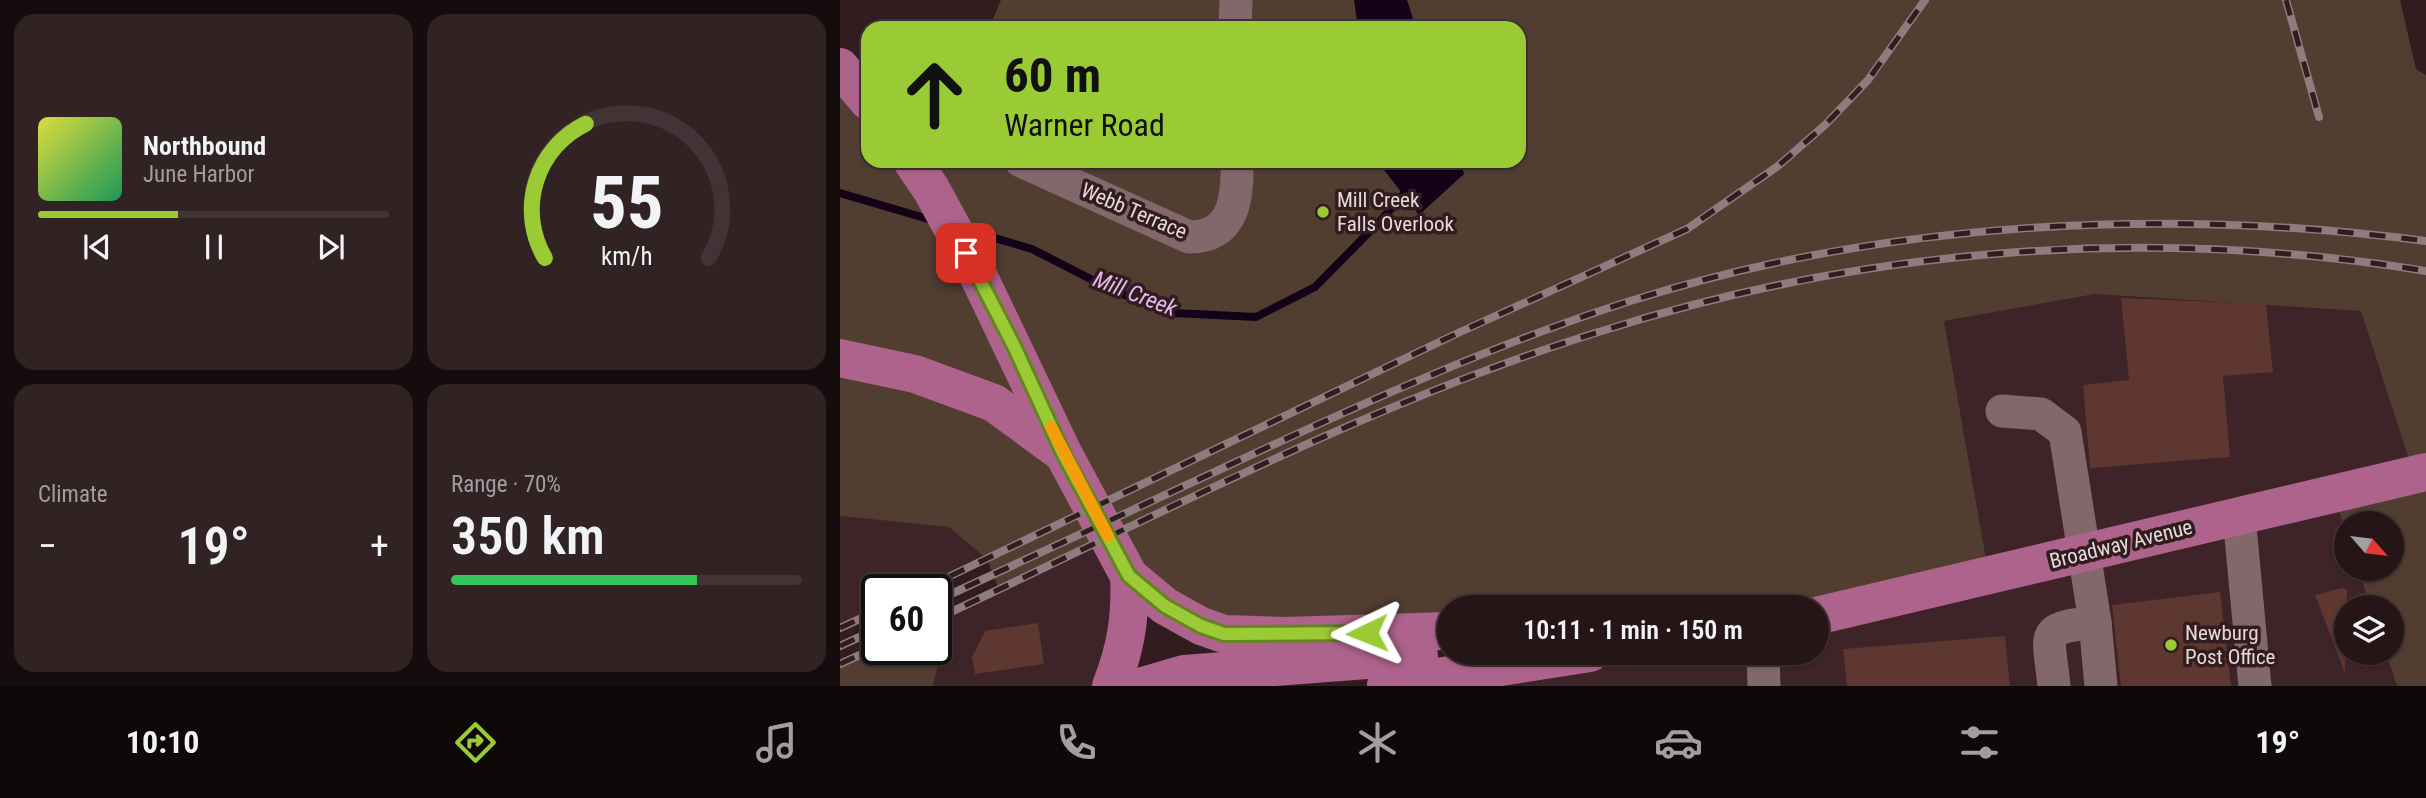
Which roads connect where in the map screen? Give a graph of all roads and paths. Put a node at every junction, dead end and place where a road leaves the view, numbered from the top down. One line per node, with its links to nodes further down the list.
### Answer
1 (1236, 0): 2 (street)
2 (1236, 21)
3 (840, 67): 4 (main road)
4 (861, 92)
5 (1036, 168): 6 (street, Webb Terrace)
6 (1237, 168)
7 (921, 175): 10 (main road)
8 (840, 358): 10 (main road)
9 (2002, 411): 13 (street)
10 (1063, 453): 14 (main road)
11 (2426, 472): 12 (main road, Broadway Avenue)
12 (2239, 516): 13 (main road, Broadway Avenue); 27 (street)
13 (2082, 554): 15 (main road, Broadway Avenue); 16 (street)
14 (1129, 576): 17 (main road); 21 (main road)
15 (1829, 613)
16 (2095, 622): 25 (street); 26 (street)
17 (1437, 631)
18 (1437, 654): 22 (main road)
19 (1513, 665): 23 (main road)
20 (1763, 665): 24 (street)
21 (1111, 686)
22 (1143, 686)
23 (1377, 686)
24 (1764, 686)
25 (2054, 686)
26 (2101, 686)
27 (2255, 686)

